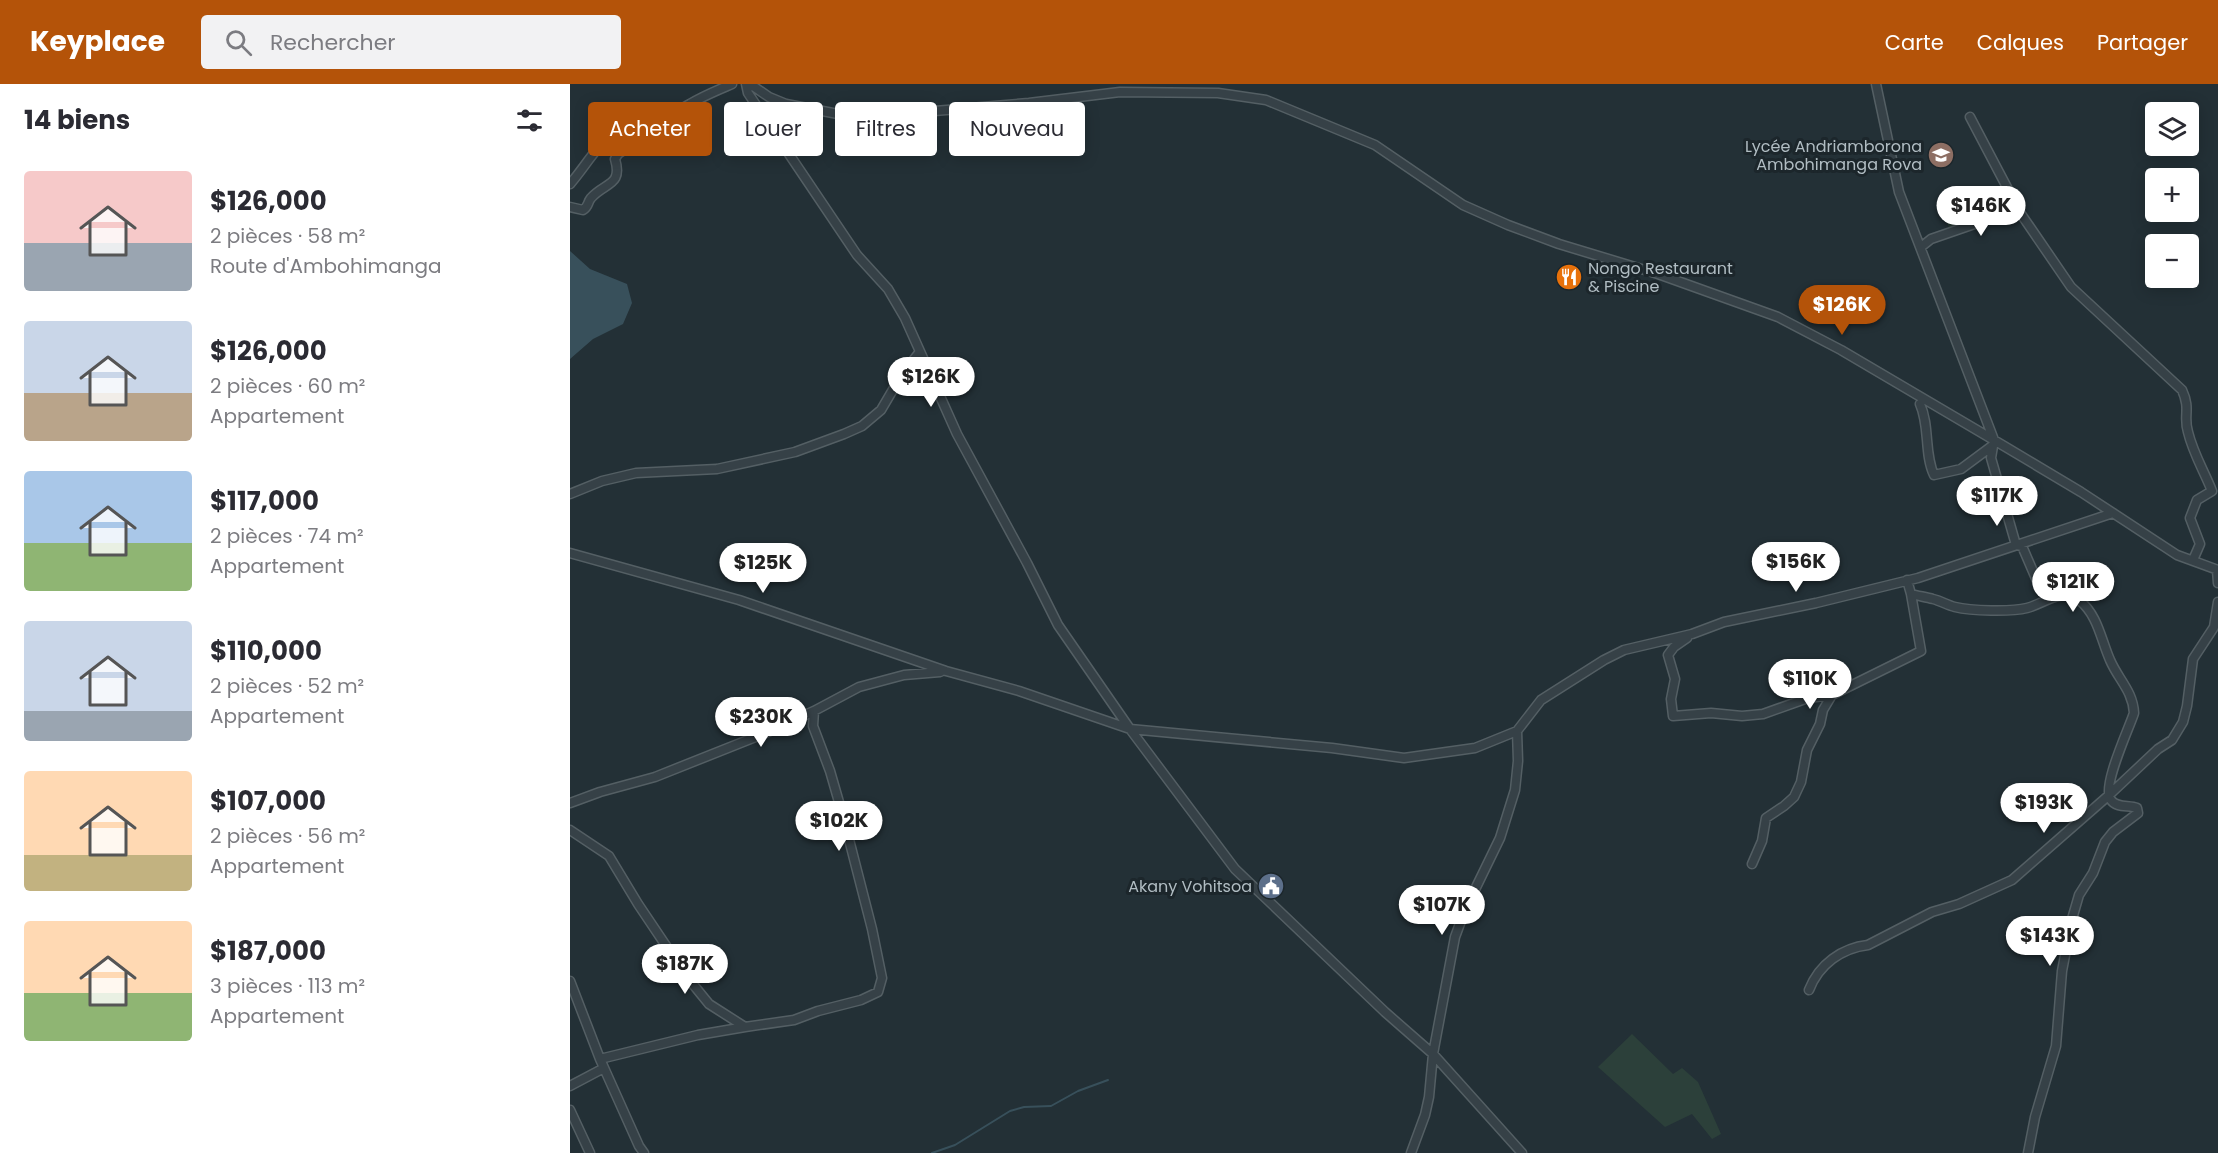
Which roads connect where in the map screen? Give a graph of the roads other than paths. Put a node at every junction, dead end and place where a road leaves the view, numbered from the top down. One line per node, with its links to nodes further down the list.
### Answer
1 (732, 84): 5 (street)
2 (746, 84): 13 (street)
3 (750, 84): 15 (street)
4 (1876, 84): 12 (street)
5 (693, 102)
6 (1970, 117): 10 (street)
7 (593, 156): 9 (street)
8 (617, 156): 11 (street)
9 (570, 183)
10 (2016, 205): 12 (street); 20 (street)
11 (570, 207)
12 (1921, 247): 15 (street)
13 (919, 353): 16 (street); 31 (street)
14 (1920, 404): 15 (street)
15 (1993, 443): 17 (street); 18 (street)
16 (570, 494)
17 (2113, 513): 18 (street); 20 (street)
18 (2016, 545): 22 (street); 25 (street)
19 (570, 553): 28 (street)
20 (2193, 561): 21 (street)
21 (2218, 570): 23 (street)
22 (1907, 580): 24 (street); 27 (street)
23 (2218, 583)
24 (1911, 594): 25 (street); 29 (street)
25 (2049, 598): 33 (street)
26 (2218, 602): 33 (street)
27 (1692, 634): 29 (street); 32 (street)
28 (946, 672): 30 (street); 31 (street)
29 (1832, 695): 36 (street)
30 (814, 711): 34 (street); 39 (street)
31 (1130, 729): 32 (street); 40 (street)
32 (1516, 731): 40 (street)
33 (2108, 796): 38 (street); 49 (street)
34 (570, 804)
35 (570, 830): 39 (street)
36 (1752, 864)
37 (570, 981): 41 (street)
38 (1809, 990)
39 (745, 1027): 41 (street)
40 (1433, 1054): 47 (street); 48 (street)
41 (600, 1059): 42 (street)
42 (604, 1068): 43 (street); 46 (street)
43 (570, 1086)
44 (570, 1110): 45 (street)
45 (590, 1153)
46 (644, 1153)
47 (1411, 1153)
48 (1522, 1153)
49 (2028, 1153)

